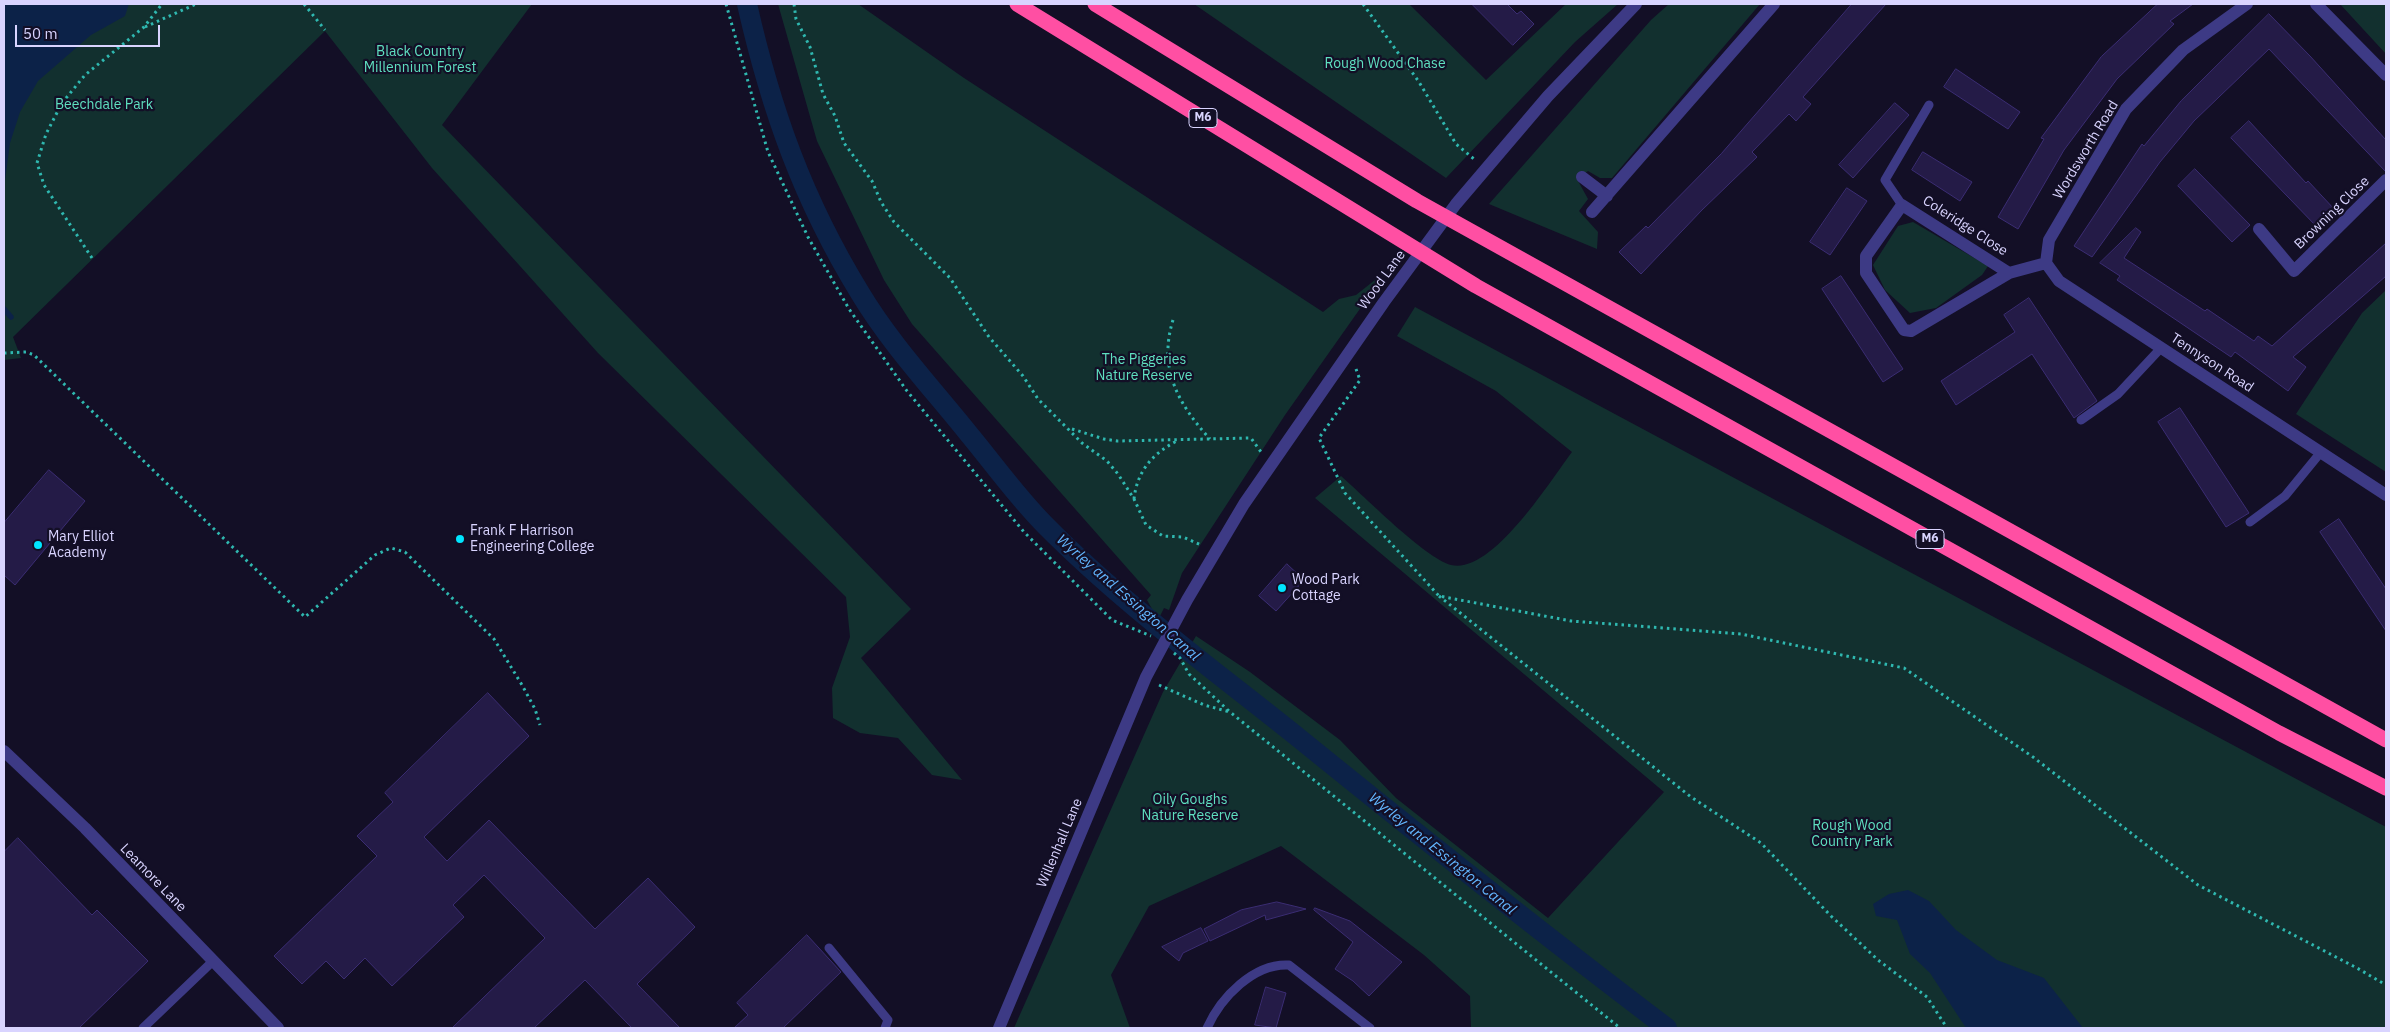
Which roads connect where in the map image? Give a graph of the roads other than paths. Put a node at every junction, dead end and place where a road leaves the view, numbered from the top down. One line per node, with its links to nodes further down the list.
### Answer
1 (1018, 4): 25 (highway, M6)
2 (1095, 4): 23 (highway)
3 (1636, 4): 22 (street, Wood Lane)
4 (1774, 4): 11 (street)
5 (2247, 4): 15 (street, Wordsworth Road)
6 (2316, 4): 7 (street)
7 (2386, 76)
8 (1928, 105): 12 (lane)
9 (1582, 178): 11 (street)
10 (2386, 180): 14 (street, Browning Close)
11 (1607, 196): 13 (street)
12 (1902, 205): 16 (street, Coleridge Close); 16 (street, Coleridge Close)
13 (1592, 212)
14 (2259, 229)
15 (2046, 262): 16 (street, Coleridge Close); 17 (street, Tennyson Road)
16 (2009, 273)
17 (2162, 348): 18 (lane); 19 (street, Tennyson Road)
18 (2081, 420)
19 (2321, 452): 20 (street, Tennyson Road); 21 (lane)
20 (2386, 495)
21 (2250, 522)
22 (1187, 600): 31 (street, Willenhall Lane)
23 (2386, 740)
24 (4, 751): 27 (street, Leamore Lane)
25 (2386, 788)
26 (829, 948): 30 (lane)
27 (212, 962): 28 (lane); 29 (street, Leamore Lane)
28 (143, 1028)
29 (278, 1028)
30 (885, 1028)
31 (999, 1028)
32 (1207, 1028): 33 (lane)
33 (1370, 1028)

